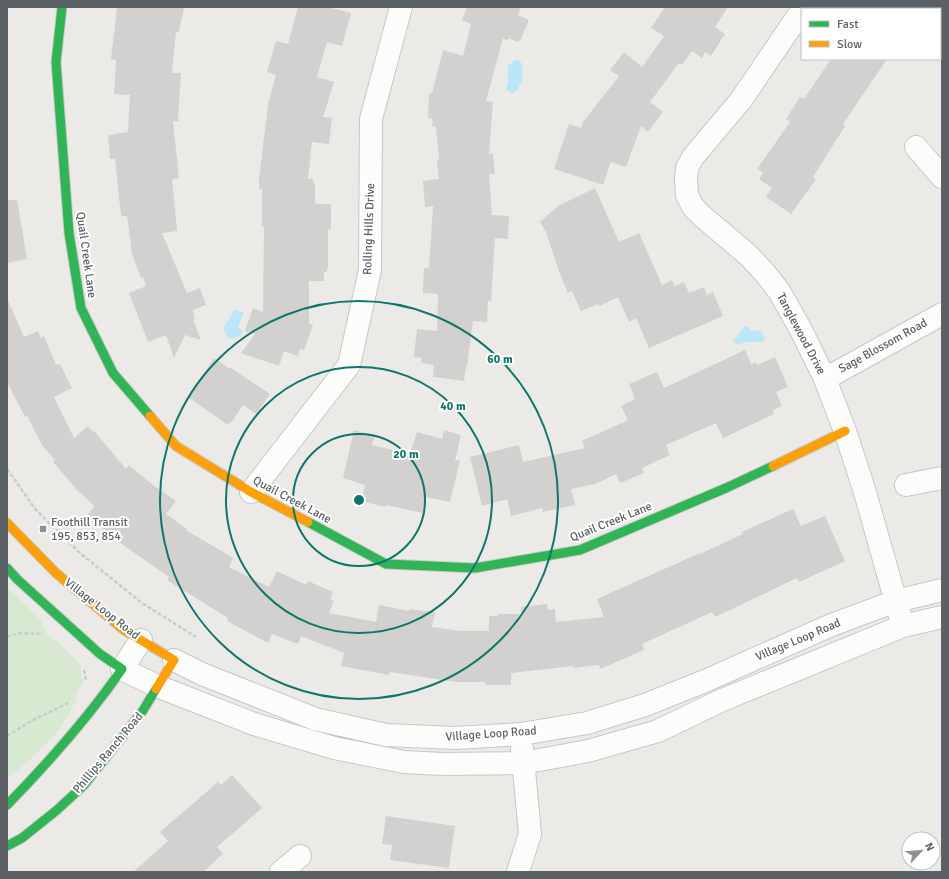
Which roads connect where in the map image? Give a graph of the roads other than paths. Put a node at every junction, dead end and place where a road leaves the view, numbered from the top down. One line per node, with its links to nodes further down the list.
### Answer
1 (62, 7): 11 (street, Quail Creek Lane)
2 (401, 7): 11 (street, Rolling Hills Drive)
3 (801, 12): 7 (street, Tanglewood Drive)
4 (916, 147): 5 (street)
5 (942, 177)
6 (942, 314): 7 (street, Sage Blossom Road)
7 (824, 379): 8 (street, Tanglewood Drive)
8 (845, 430): 11 (street, Quail Creek Lane); 15 (street, Tanglewood Drive)
9 (942, 478): 10 (street)
10 (906, 485)
11 (251, 492)
12 (7, 523): 18 (street, Village Loop Road)
13 (7, 568): 20 (street)
14 (942, 590): 15 (street, Village Loop Road)
15 (896, 601): 17 (street, Tanglewood Drive); 22 (street, Village Loop Road)
16 (942, 617): 17 (street)
17 (903, 626): 23 (street)
18 (141, 640): 19 (street, Village Loop Road); 20 (street)
19 (174, 660): 21 (street, Phillips Ranch Road); 22 (street, Village Loop Road)
20 (122, 669): 21 (street); 24 (street)
21 (157, 686): 23 (street); 25 (street, Phillips Ranch Road)
22 (521, 734): 23 (street)
23 (523, 763): 28 (street)
24 (7, 805)
25 (7, 846)
26 (300, 856): 27 (street)
27 (281, 872)
28 (518, 872)

